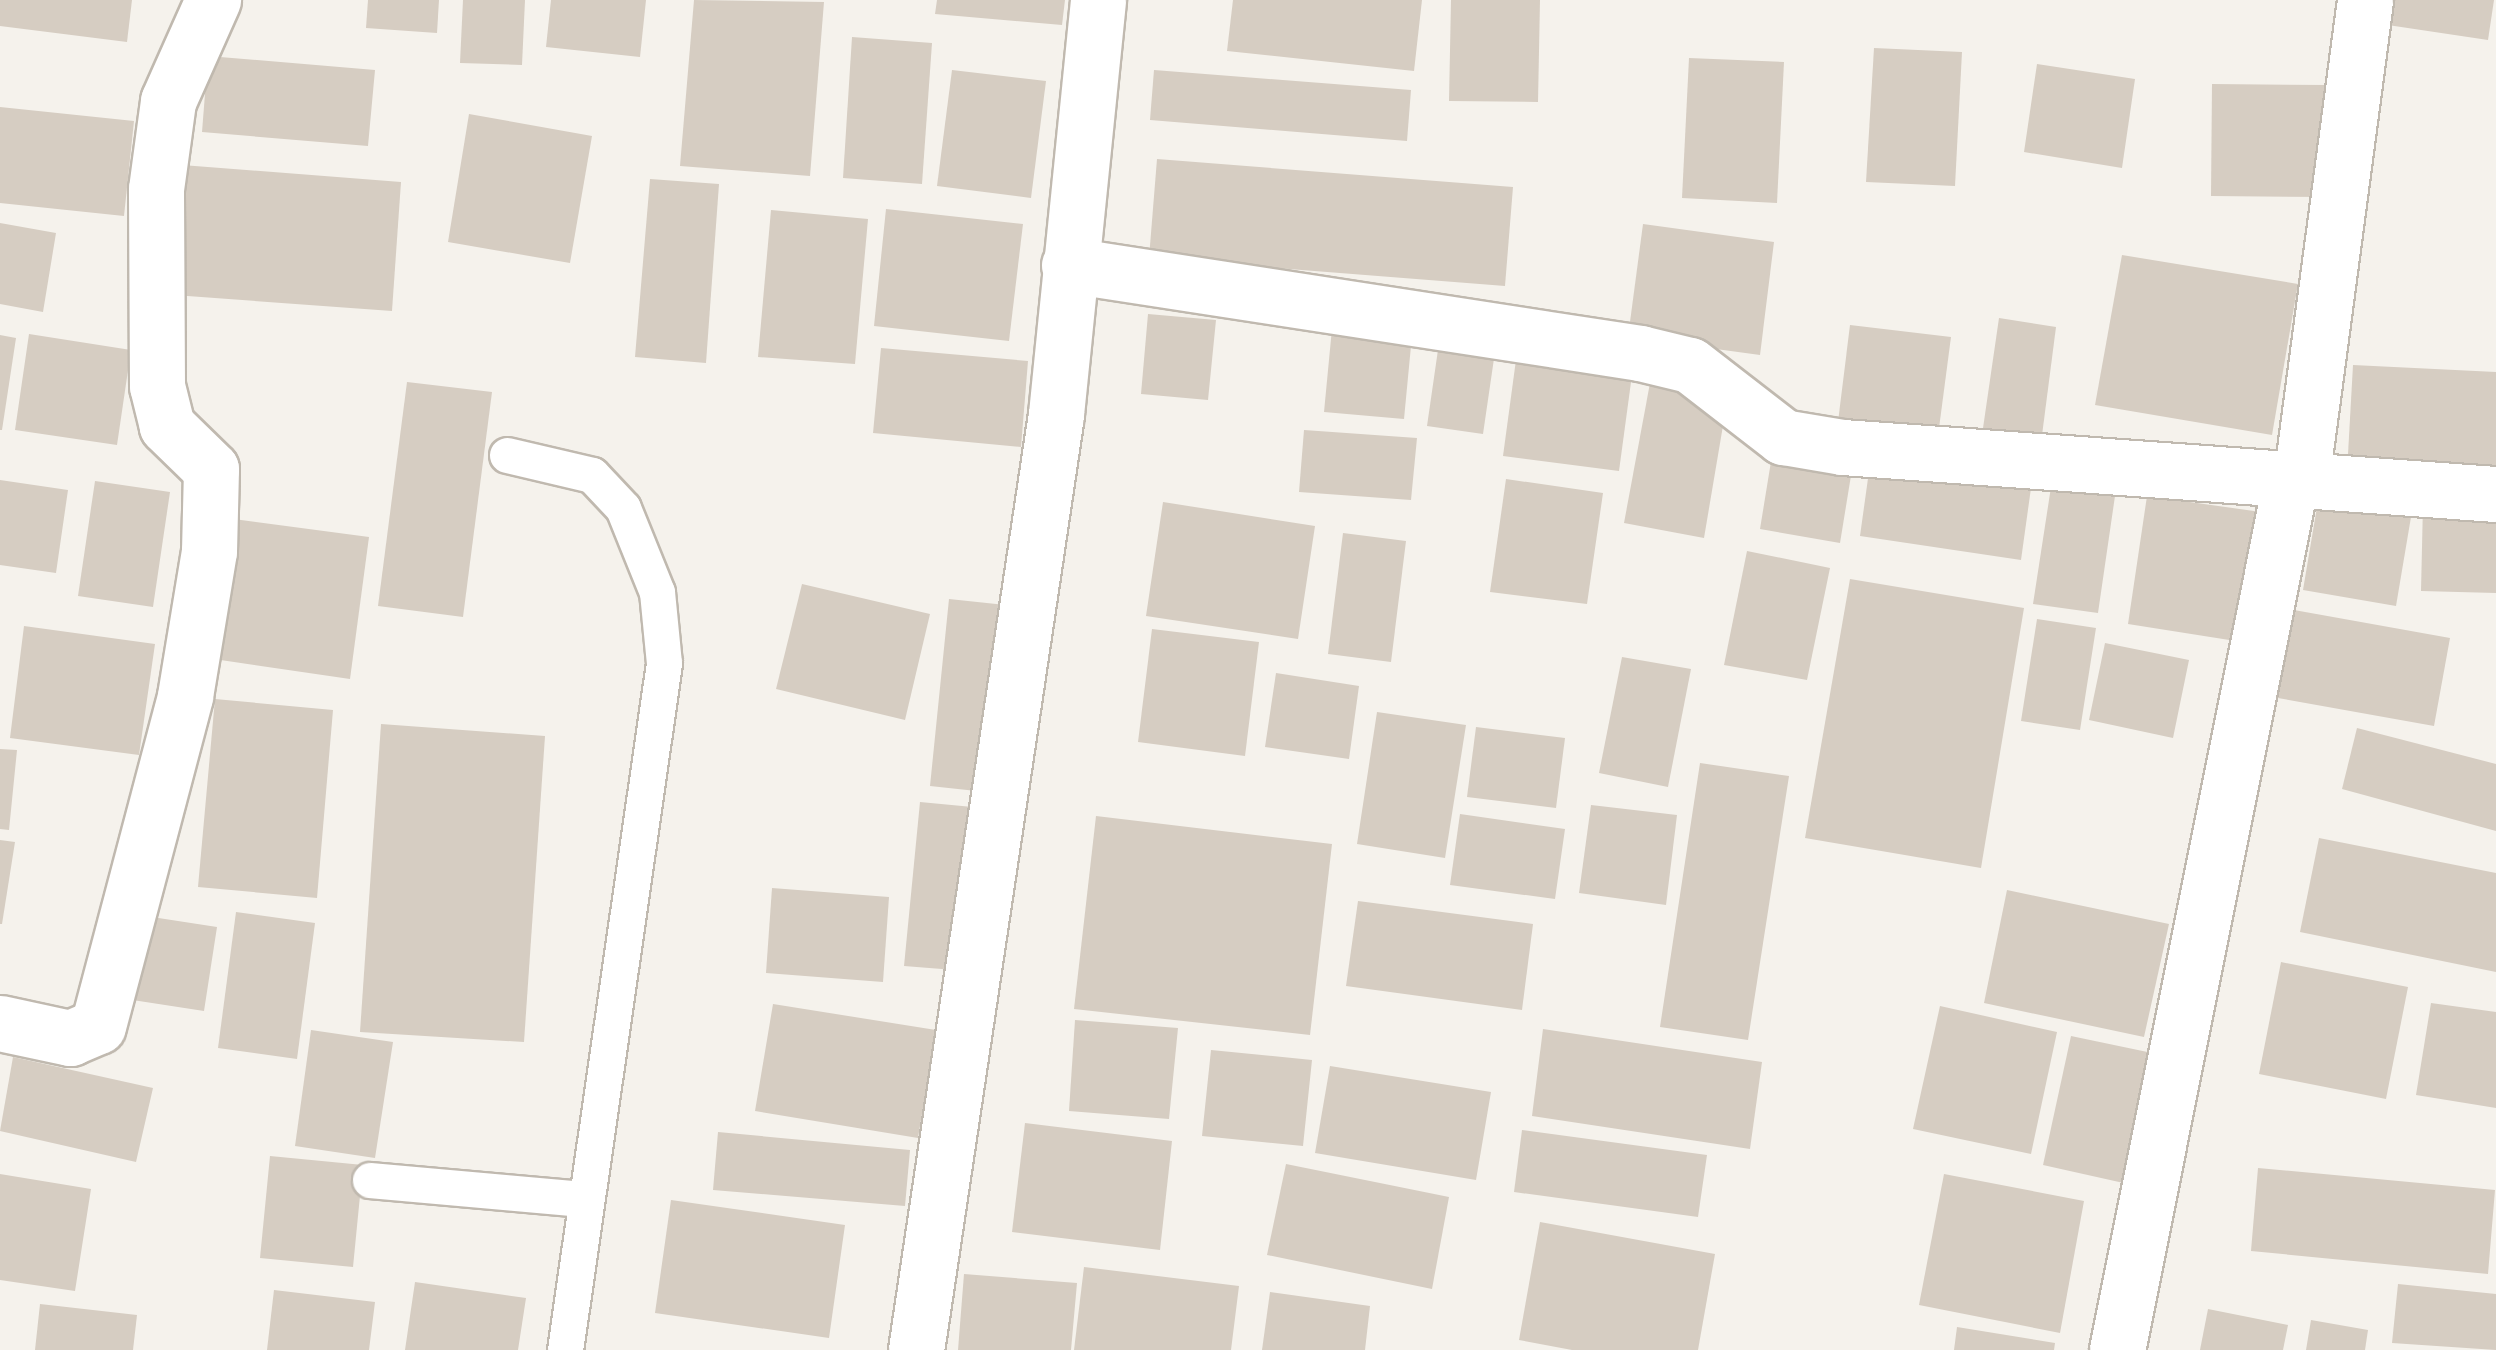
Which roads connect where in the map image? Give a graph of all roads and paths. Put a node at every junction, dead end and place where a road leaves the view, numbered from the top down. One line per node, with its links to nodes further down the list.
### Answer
1 (213, 0): 8 (street)
2 (1098, 0): 4 (street)
3 (2365, 0): 6 (street)
4 (1069, 265): 6 (street); 12 (street)
5 (507, 455): 10 (lane)
6 (2296, 480): 7 (street); 13 (street)
7 (2496, 494)
8 (0, 1023)
9 (370, 1180): 10 (lane)
10 (582, 1198): 11 (lane)
11 (565, 1350)
12 (916, 1350)
13 (2116, 1350)

